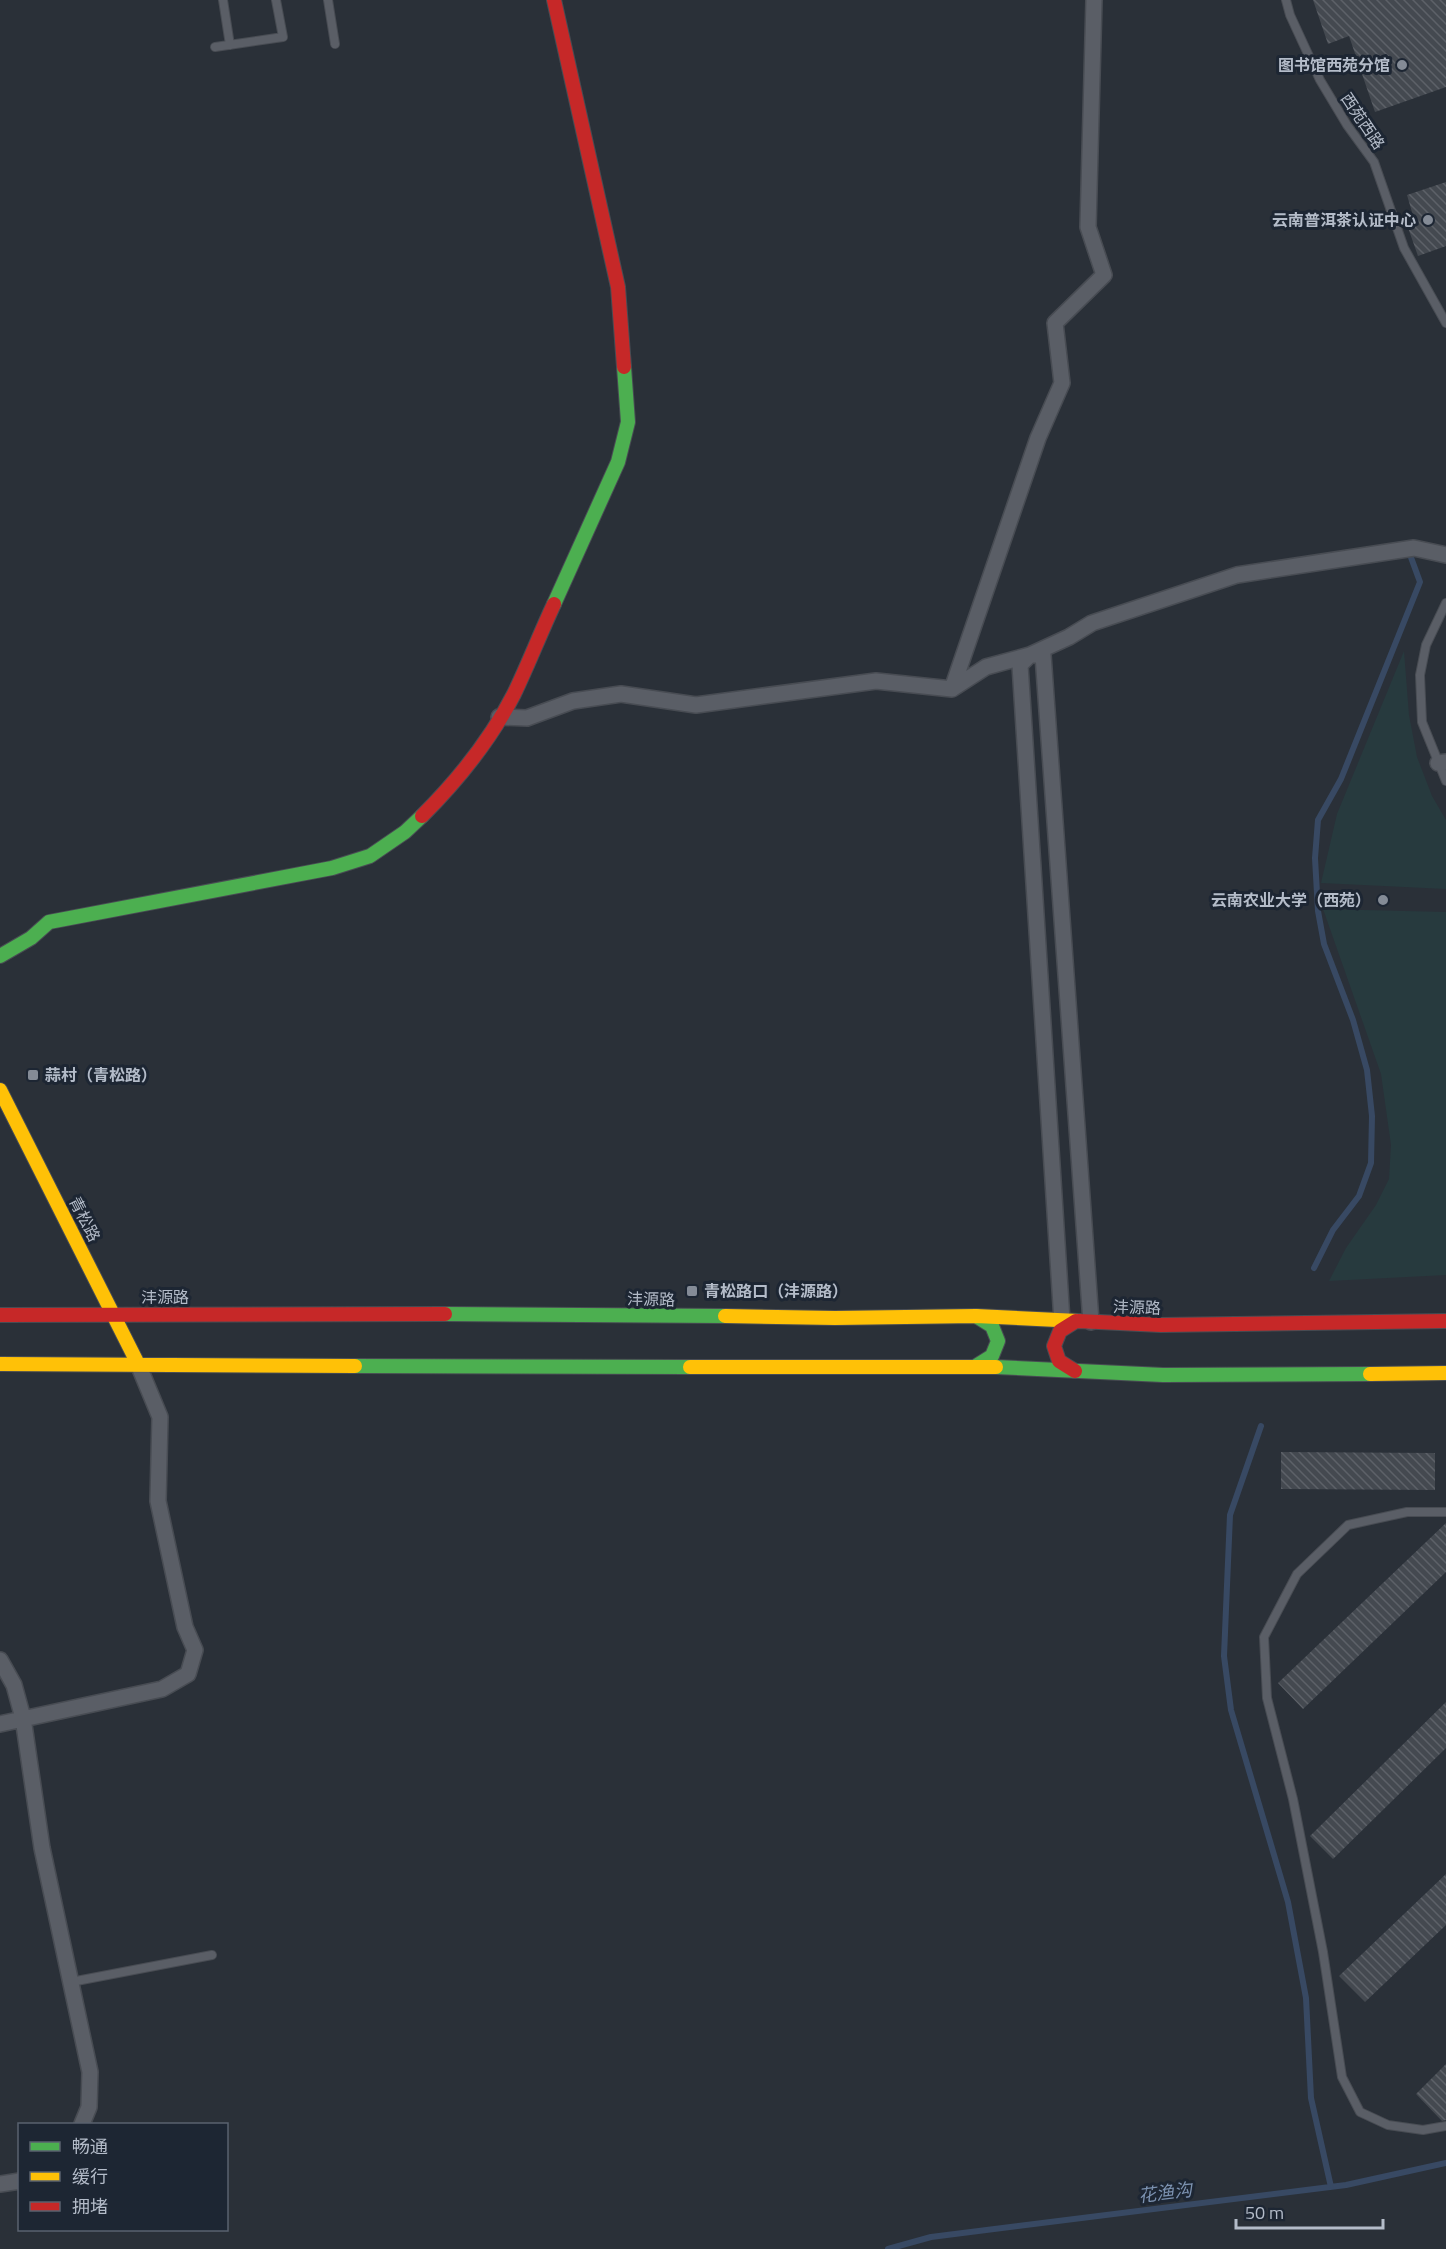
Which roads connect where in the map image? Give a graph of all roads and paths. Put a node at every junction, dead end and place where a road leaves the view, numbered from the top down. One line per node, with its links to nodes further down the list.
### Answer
1 (223, 0): 8 (lane)
2 (276, 0): 8 (lane)
3 (328, 0): 7 (lane)
4 (554, 0): 15 (main road)
5 (1094, 0): 14 (street)
6 (1286, 0): 10 (lane, 西苑西路)
7 (335, 44)
8 (230, 45): 9 (lane)
9 (215, 47)
10 (1446, 323)
11 (1446, 555): 13 (street)
12 (1446, 603): 16 (lane)
13 (1030, 655): 14 (street); 23 (street); 25 (street)
14 (952, 689): 15 (street)
15 (499, 717): 18 (main road)
16 (1442, 762): 17 (lane)
17 (1446, 781)
18 (0, 956)
19 (0, 1090): 20 (main road, 青松路)
20 (114, 1313): 21 (main road, 沣源路); 22 (main road, 沣源路); 27 (main road, 青松路)
21 (0, 1315)
22 (976, 1316): 23 (main road, 沣源路); 28 (main road)
23 (1069, 1321): 25 (main road, 沣源路); 29 (main road)
24 (1446, 1321): 25 (main road, 沣源路)
25 (1091, 1322)
26 (0, 1364): 27 (main road)
27 (138, 1364): 28 (main road); 33 (street)
28 (976, 1366): 29 (main road)
29 (1076, 1371): 30 (main road)
30 (1446, 1373)
31 (1446, 1512): 38 (lane)
32 (0, 1660): 33 (street)
33 (23, 1718): 34 (street); 36 (street)
34 (0, 1724)
35 (212, 1956): 36 (lane)
36 (71, 1982): 37 (street)
37 (82, 2123)
38 (1446, 2126)
39 (18, 2181): 40 (street)
40 (0, 2184)

